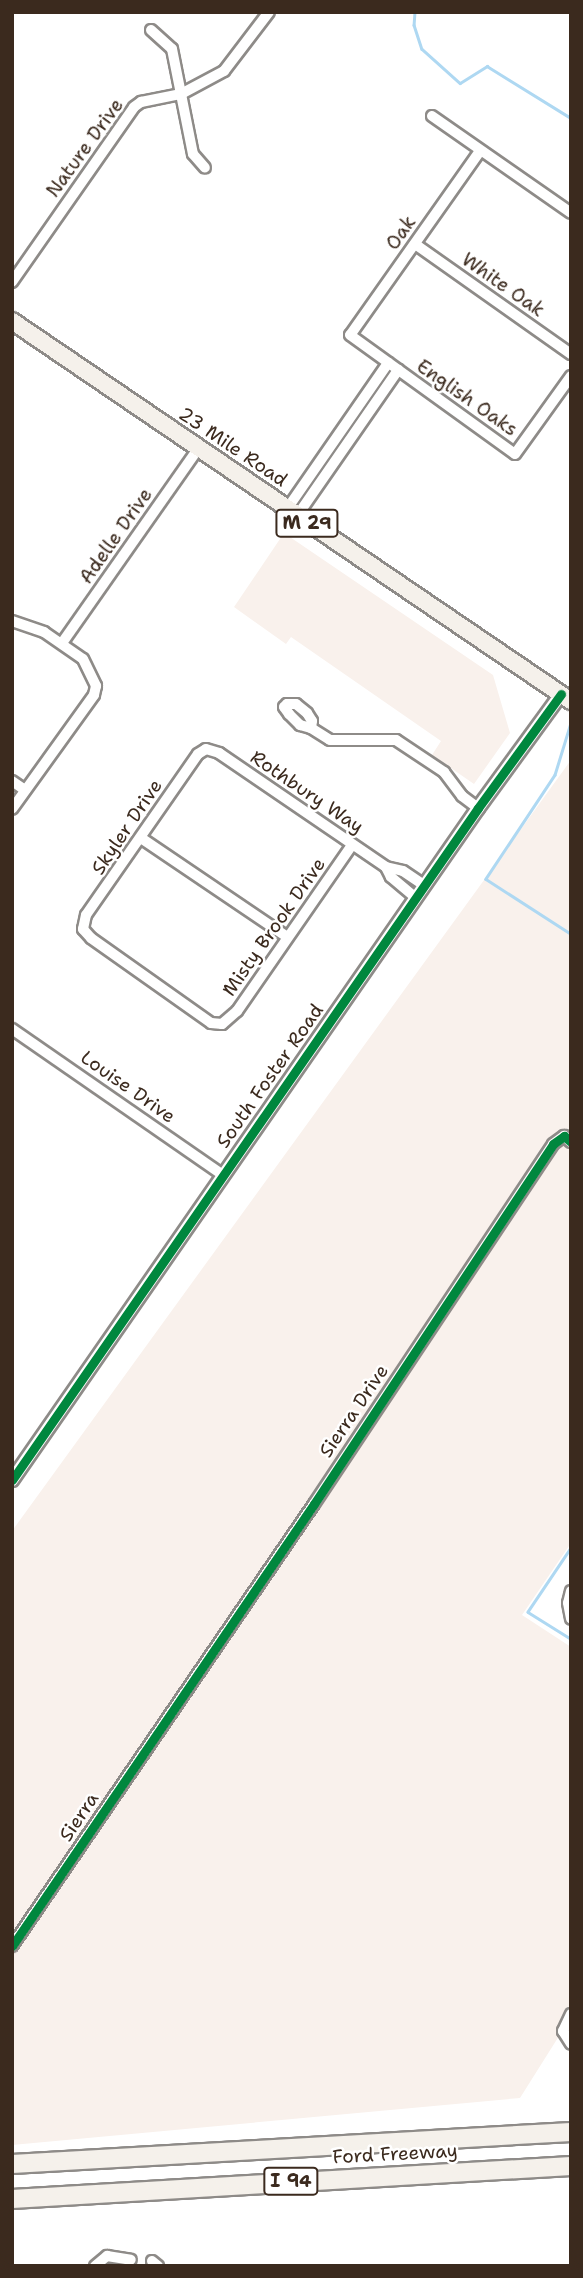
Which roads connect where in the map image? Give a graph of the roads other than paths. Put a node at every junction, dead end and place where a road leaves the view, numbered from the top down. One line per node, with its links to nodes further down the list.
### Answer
1 (269, 12): 3 (street, Nature Drive)
2 (151, 30): 3 (street)
3 (181, 94): 6 (street); 9 (street, Nature Drive)
4 (432, 116): 5 (street)
5 (480, 151): 7 (street); 8 (street, Oak)
6 (205, 168)
7 (571, 213)
8 (415, 244): 11 (street, Oak); 12 (street, White Oak)
9 (12, 282)
10 (12, 321): 16 (main road, 23 Mile Road / M 29)
11 (350, 335): 13 (street, English Oaks)
12 (571, 354)
13 (388, 363): 14 (street, English Oaks); 17 (street, English Oaks)
14 (398, 370): 15 (street, English Oaks); 17 (street, English Oaks)
15 (571, 376)
16 (198, 449): 17 (main road, 23 Mile Road / M 29); 19 (street, Adelle Drive)
17 (292, 512): 20 (main road, 23 Mile Road / M 29)
18 (12, 621): 19 (street)
19 (62, 643): 24 (street)
20 (566, 698): 25 (street, South Foster Road)
21 (285, 706): 25 (street)
22 (206, 749): 27 (street, Skyler Drive); 28 (street, Rothbury Way)
23 (12, 781): 24 (street)
24 (25, 790): 26 (street)
25 (478, 808): 30 (street, South Foster Road)
26 (12, 809)
27 (141, 838): 32 (street); 33 (street, Skyler Drive)
28 (352, 845): 29 (street, Rothbury Way); 32 (street, Misty Brook Drive)
29 (386, 867): 30 (street, Rothbury Way); 31 (street, Rothbury Way)
30 (424, 885): 31 (street, South Foster Road)
31 (416, 898): 36 (street, South Foster Road)
32 (288, 937): 33 (street, Misty Brook Drive)
33 (219, 1025)
34 (12, 1028): 36 (street, Louise Drive)
35 (567, 1139): 40 (street, Sierra Drive)
36 (223, 1175): 37 (street, South Foster Road)
37 (12, 1480)
38 (571, 1591): 39 (street)
39 (569, 1614)
40 (175, 1707): 41 (street, Sierra)
41 (12, 1946)
42 (571, 2014): 43 (street)
43 (569, 2043)
44 (571, 2132): 45 (highway, Ford Freeway / I 94)
45 (12, 2164)
46 (571, 2166): 47 (highway, Ford Freeway / I 94)
47 (12, 2199)
48 (131, 2260): 49 (street)
49 (95, 2266)

